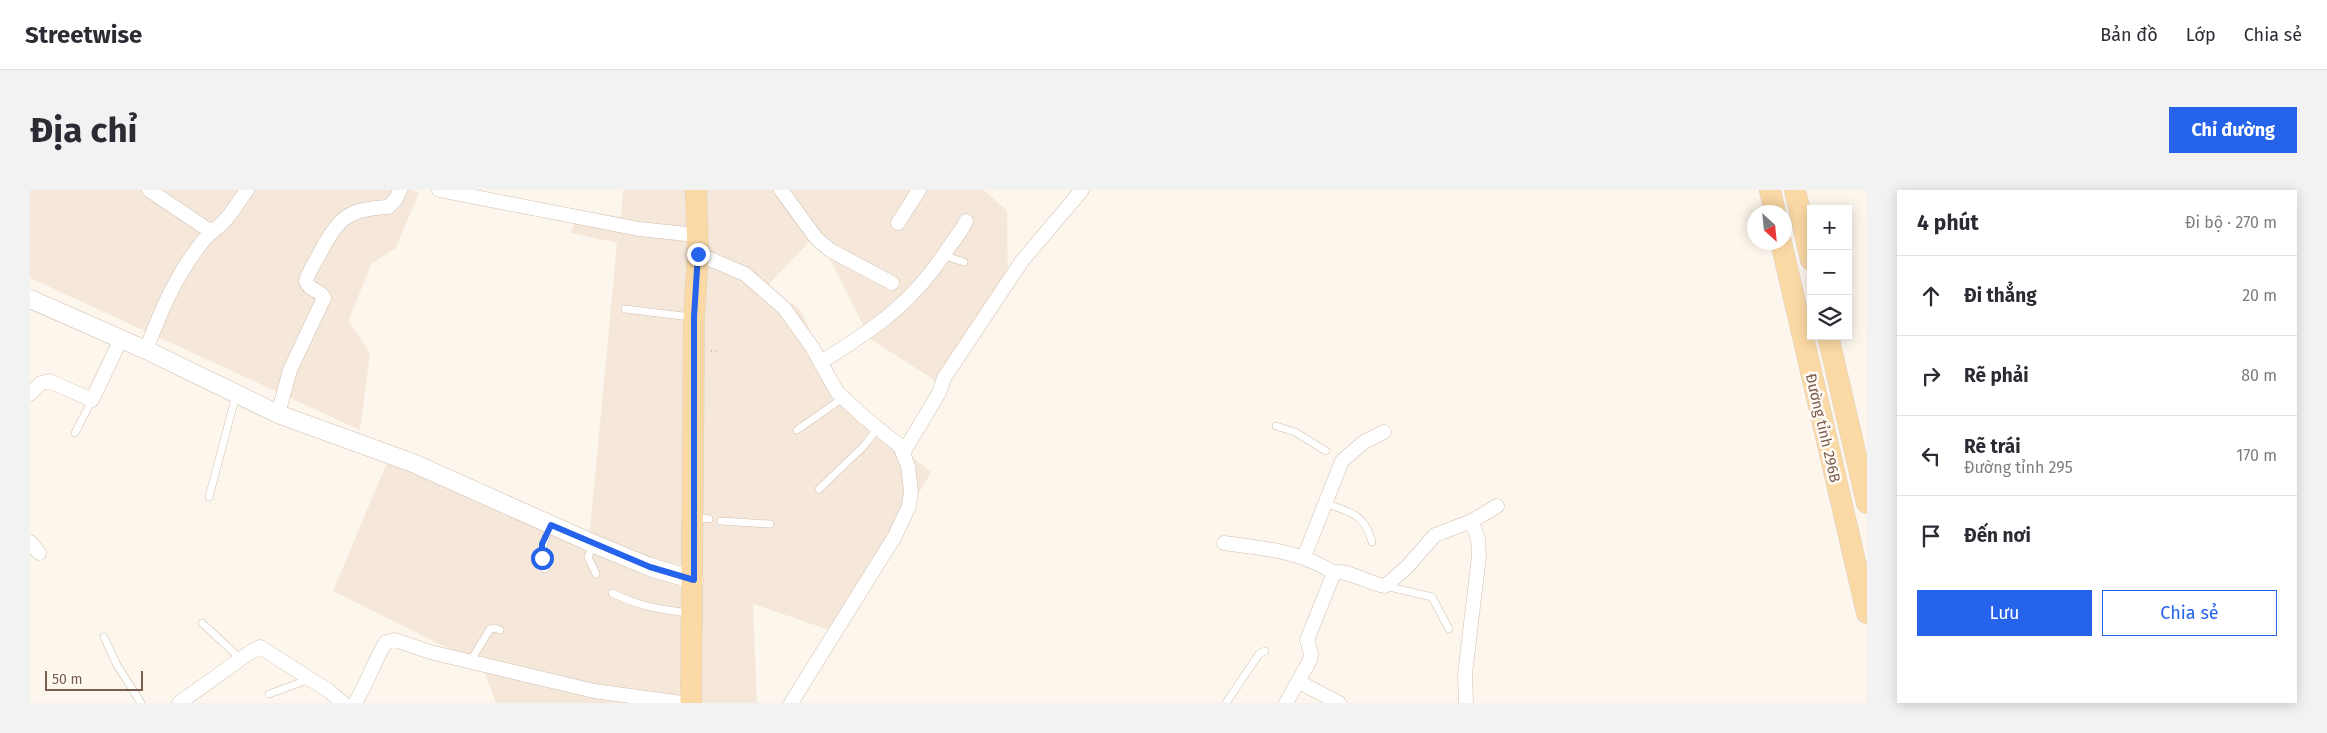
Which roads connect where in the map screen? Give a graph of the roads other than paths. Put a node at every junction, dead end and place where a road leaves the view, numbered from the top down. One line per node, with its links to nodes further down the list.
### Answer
1 (149, 190): 14 (street)
2 (247, 190): 14 (street)
3 (400, 190): 32 (street)
4 (439, 190): 15 (street)
5 (696, 190): 15 (main road)
6 (781, 190): 20 (street)
7 (919, 190): 13 (street)
8 (1082, 190): 39 (street)
9 (1770, 190): 11 (main road)
10 (1795, 190): 17 (main road)
11 (1773, 205)
12 (966, 221): 18 (street)
13 (898, 223)
14 (210, 232): 26 (street)
15 (697, 244): 23 (main road); 27 (street)
16 (1783, 250): 62 (main road, Đường tỉnh 296B)
17 (1809, 250)
18 (945, 256): 19 (lane); 27 (street)
19 (964, 262)
20 (892, 283)
21 (30, 299): 24 (street)
22 (625, 309): 23 (lane)
23 (694, 317): 58 (main road)
24 (121, 339): 26 (street); 31 (street)
25 (1829, 340): 43 (main road, Đường tỉnh 296B)
26 (146, 350): 29 (street)
27 (821, 362): 30 (street)
28 (30, 394): 31 (street)
29 (236, 395): 32 (street); 41 (lane)
30 (843, 398): 34 (street); 35 (lane)
31 (92, 400): 37 (lane)
32 (278, 414): 48 (street)
33 (1276, 426): 38 (lane)
34 (878, 428): 39 (street); 40 (lane)
35 (797, 430)
36 (1384, 432): 42 (street)
37 (75, 433)
38 (1326, 451)
39 (903, 453): 79 (street)
40 (819, 489)
41 (209, 497)
42 (1324, 502): 50 (lane); 54 (street)
43 (1867, 503)
44 (1497, 506): 46 (street)
45 (721, 521): 47 (lane)
46 (1472, 521): 59 (street); 83 (street)
47 (770, 524)
48 (551, 525): 52 (street); 55 (lane)
49 (30, 542): 53 (street)
50 (1372, 542)
51 (1224, 543): 54 (street)
52 (594, 544): 57 (lane); 58 (street)
53 (39, 553)
54 (1304, 557): 56 (street)
55 (545, 569)
56 (1334, 573): 59 (street); 71 (street)
57 (596, 574)
58 (694, 580): 61 (main road)
59 (1385, 586): 64 (lane)
60 (612, 593): 61 (lane)
61 (693, 613): 78 (main road)
62 (1867, 613)
63 (202, 623): 68 (lane)
64 (1448, 629)
65 (500, 630): 69 (lane)
66 (104, 637): 73 (lane)
67 (1265, 651): 80 (lane)
68 (240, 659): 70 (street); 74 (street)
69 (470, 662): 76 (street); 77 (street)
70 (310, 679): 72 (lane); 75 (street)
71 (1299, 682): 81 (street); 82 (street)
72 (269, 694)
73 (141, 703)
74 (179, 703)
75 (343, 703)
76 (355, 703)
77 (682, 703)
78 (691, 703)
79 (791, 703)
80 (1226, 703)
81 (1286, 703)
82 (1339, 703)
83 (1466, 703)

